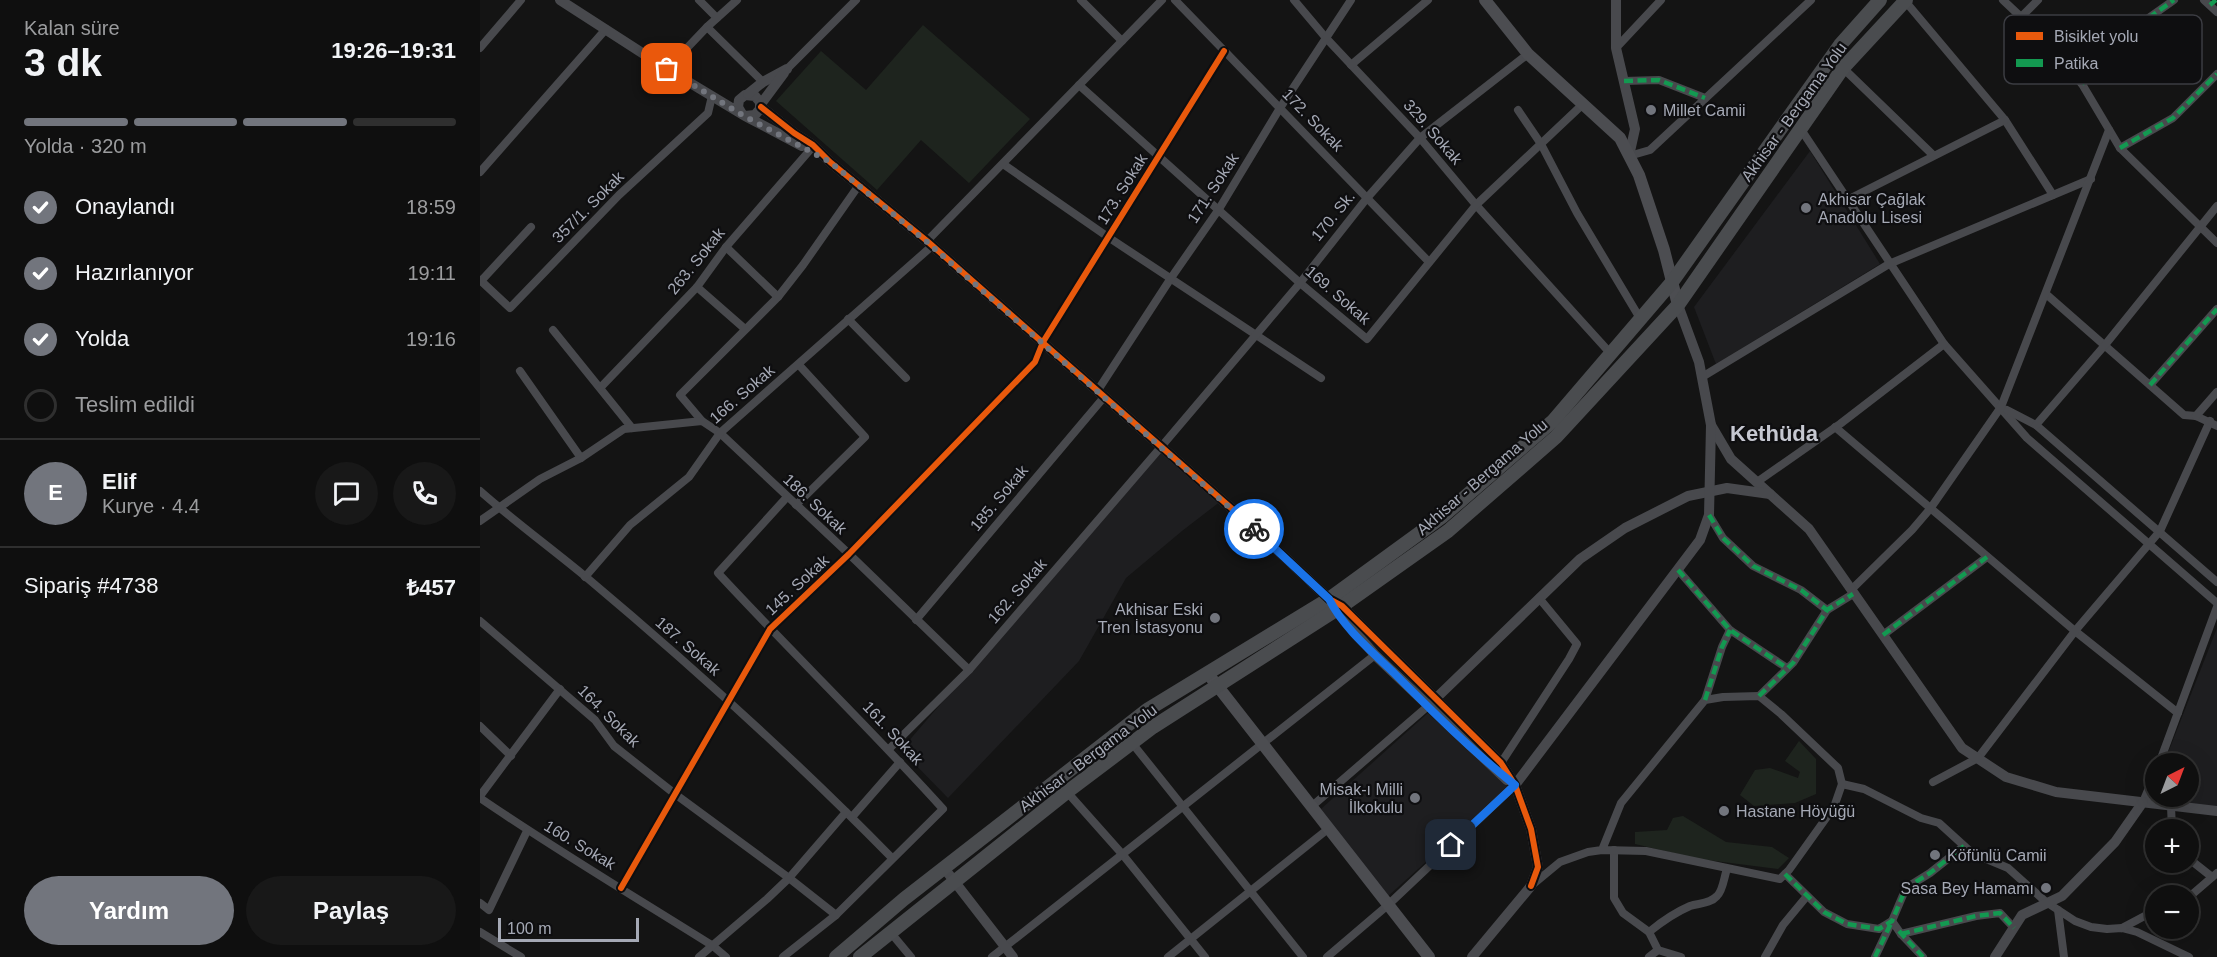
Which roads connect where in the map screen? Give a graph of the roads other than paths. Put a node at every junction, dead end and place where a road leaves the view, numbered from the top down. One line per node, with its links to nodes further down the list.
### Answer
1 (521, 0): 31 (street)
2 (560, 0): 28 (street)
3 (699, 0): 26 (street)
4 (738, 0): 26 (street)
5 (856, 0): 38 (street)
6 (1081, 0): 30 (street)
7 (1162, 0): 30 (street, 166. Sokak)
8 (1175, 0): 33 (street, 172. Sokak)
9 (1294, 0): 29 (street, 329. Sokak)
10 (1351, 0): 29 (street, 171. Sokak)
11 (1428, 0): 35 (street)
12 (1485, 0): 34 (main road)
13 (1616, 0): 32 (street)
14 (1661, 0): 32 (street)
15 (1811, 0): 46 (street)
16 (1880, 0): 82 (main road, Akhisar - Bergama Yolu)
17 (2003, 0): 23 (street)
18 (2038, 0): 24 (street)
19 (2174, 0): 25 (street)
20 (1906, 1): 36 (main road, Akhisar - Bergama Yolu); 52 (street)
21 (2210, 2): 22 (street)
22 (2217, 12)
23 (2020, 15)
24 (2022, 15)
25 (2153, 15)
26 (717, 18): 27 (street)
27 (707, 27): 37 (street); 41 (street)
28 (606, 29): 37 (street); 64 (street)
29 (1326, 38): 35 (street, 329. Sokak); 49 (street, 171. Sokak)
30 (1122, 41): 43 (street, 166. Sokak)
31 (480, 48)
32 (1616, 48): 40 (street)
33 (1224, 51): 49 (street, 172. Sokak); 59 (street, 173. Sokak)
34 (1528, 54): 47 (main road); 55 (street, 170. Sk.)
35 (1351, 65): 55 (street, 329. Sokak)
36 (1843, 68): 53 (main road, Akhisar - Bergama Yolu); 60 (street)
37 (667, 69): 44 (street)
38 (787, 69): 41 (street); 48 (street)
39 (2217, 74): 57 (street)
40 (1624, 81): 46 (street); 61 (street)
41 (763, 82): 45 (street)
42 (2082, 84): 54 (street)
43 (1079, 85): 59 (street, 169. Sokak); 63 (street, 166. Sokak)
44 (712, 96): 45 (street); 51 (street); 84 (street, 357/1. Sokak)
45 (744, 96): 48 (street); 51 (street)
46 (1705, 98): 61 (street)
47 (1582, 105): 56 (street, 169. Sokak); 61 (main road)
48 (761, 106): 51 (street); 62 (street)
49 (1280, 108): 68 (street, 172. Sokak); 72 (street, 171. Sokak)
50 (1518, 110): 56 (street)
51 (745, 115): 58 (street)
52 (2005, 120): 60 (street); 67 (street)
53 (1800, 128): 69 (street); 88 (main road, Akhisar - Bergama Yolu)
54 (2109, 130): 57 (street); 65 (street)
55 (1420, 138): 68 (street, 170. Sk.); 70 (street, 329. Sokak)
56 (1541, 144): 70 (street, 169. Sokak); 91 (street)
57 (2120, 148): 73 (street)
58 (810, 150): 62 (street); 78 (street, 263. Sokak)
59 (1158, 155): 72 (street, 169. Sokak); 75 (street, 173. Sokak)
60 (1933, 155): 69 (street)
61 (1629, 156): 82 (main road)
62 (830, 162): 66 (street)
63 (1003, 164): 75 (street); 77 (street, 166. Sokak)
64 (480, 172)
65 (2091, 179): 67 (street); 86 (street)
66 (859, 185): 77 (street); 87 (street)
67 (2053, 195): 80 (street)
68 (1367, 198): 79 (street, 172. Sokak); 83 (street, 170. Sk.)
69 (1849, 199): 80 (street)
70 (1476, 205): 79 (street, 169. Sokak); 98 (street, 329. Sokak)
71 (2217, 206): 73 (street)
72 (1219, 209): 81 (street, 171. Sokak); 83 (street, 169. Sokak)
73 (2200, 226): 76 (street); 97 (street)
74 (531, 227): 84 (street)
75 (1108, 237): 81 (street); 95 (street, 173. Sokak)
76 (2217, 243)
77 (930, 244): 90 (street, 166. Sokak); 95 (street)
78 (726, 247): 85 (street, 263. Sokak); 87 (street)
79 (1429, 262): 83 (street, 169. Sokak)
80 (1889, 264): 96 (street); 101 (street)
81 (1171, 278): 94 (street); 107 (street, 171. Sokak)
82 (1672, 282): 88 (main road); 91 (main road, Akhisar - Bergama Yolu)
83 (1300, 283): 94 (street, 170. Sk.)
84 (482, 284)
85 (697, 286): 92 (street); 105 (street, 263. Sokak)
86 (2046, 294): 97 (street); 108 (street)
87 (778, 297): 92 (street)
88 (1678, 305): 101 (street); 138 (main road, Akhisar - Bergama Yolu)
89 (2217, 309): 104 (street)
90 (848, 319): 99 (street, 166. Sokak); 102 (street)
91 (1641, 320): 98 (main road, Akhisar - Bergama Yolu)
92 (746, 328): 110 (street, 186. Sokak)
93 (552, 330): 105 (street)
94 (1256, 335): 103 (street); 117 (street, 170. Sk.)
95 (1043, 342): 107 (street); 131 (street, 145. Sokak)
96 (1944, 344): 108 (street); 114 (street)
97 (2105, 345): 104 (street); 113 (street)
98 (1611, 354): 138 (main road, Akhisar - Bergama Yolu)
99 (799, 365): 116 (street, 166. Sokak); 124 (street)
100 (520, 371): 118 (street)
101 (1702, 377): 112 (street)
102 (906, 378)
103 (1321, 378)
104 (2150, 385): 109 (street)
105 (601, 387): 115 (street)
106 (2217, 392): 109 (street)
107 (1101, 393): 117 (street); 141 (street, 185. Sokak)
108 (2001, 407): 113 (street); 126 (street); 130 (street)
109 (2196, 416): 111 (street)
110 (702, 421): 115 (street); 116 (street, 186. Sokak)
111 (2213, 423): 129 (street)
112 (1712, 425): 119 (street); 121 (street)
113 (2036, 425): 129 (street)
114 (1835, 427): 119 (street); 126 (street)
115 (632, 428): 118 (street)
116 (720, 433): 123 (street, 186. Sokak); 134 (street, 166. Sokak)
117 (1161, 447): 138 (street); 149 (street, 162. Sokak)
118 (581, 458): 125 (street)
119 (1757, 482): 122 (street)
120 (480, 491): 125 (street, 187. Sokak)
121 (1709, 492): 122 (street); 127 (street); 137 (street)
122 (1770, 494): 136 (street)
123 (787, 497): 124 (street, 186. Sokak); 143 (street, 161. Sokak)
124 (796, 506): 131 (street, 186. Sokak)
125 (498, 507): 128 (street); 134 (street, 187. Sokak)
126 (1930, 509): 132 (street); 136 (street)
127 (1709, 515): 133 (street); 140 (street)
128 (480, 521)
129 (2160, 531): 130 (street); 135 (street)
130 (2148, 544): 139 (street); 145 (street)
131 (849, 554): 141 (street, 186. Sokak); 143 (street, 145. Sokak)
132 (1987, 557): 145 (street); 146 (street)
133 (1678, 570): 144 (street); 169 (street)
134 (585, 577): 154 (street, 187. Sokak)
135 (2217, 582)
136 (1852, 592): 140 (street); 146 (street)
137 (1539, 598): 156 (street); 166 (street)
138 (1335, 605): 147 (street); 150 (main road, Akhisar - Bergama Yolu); 151 (main road, Akhisar - Bergama Yolu); 156 (street)
139 (2217, 605): 157 (street)
140 (1827, 610): 148 (street)
141 (916, 620): 149 (street, 186. Sokak)
142 (480, 621): 152 (street, 164. Sokak)
143 (770, 629): 154 (street, 145. Sokak); 161 (street, 161. Sokak)
144 (1730, 630): 148 (street); 155 (street)
145 (2074, 631): 157 (street); 164 (street)
146 (1883, 635): 164 (street)
147 (1375, 655): 156 (street); 160 (street)
148 (1787, 668): 153 (street)
149 (969, 670): 161 (street, 162. Sokak)
150 (1208, 673): 151 (main road); 188 (main road, Akhisar - Bergama Yolu)
151 (1216, 687): 159 (main road, Akhisar - Bergama Yolu); 160 (main road)
152 (560, 689): 163 (street); 171 (street, 164. Sokak)
153 (1759, 696): 155 (street); 168 (street)
154 (728, 700): 171 (street, 145. Sokak); 179 (street, 187. Sokak)
155 (1705, 700): 183 (street)
156 (1431, 703): 166 (street); 169 (street); 175 (street)
157 (2178, 713): 162 (street)
158 (480, 726): 163 (street)
159 (1132, 743): 170 (main road, Akhisar - Bergama Yolu); 177 (street)
160 (1262, 746): 175 (main road); 177 (street)
161 (889, 749): 165 (street, 161. Sokak)
162 (2162, 753)
163 (511, 756): 172 (street)
164 (1978, 758): 167 (street); 174 (street)
165 (900, 762): 179 (street); 186 (street, 161. Sokak)
166 (1501, 763): 169 (street)
167 (1933, 782)
168 (1842, 784): 182 (street); 190 (street)
169 (1515, 785): 194 (street); 201 (street)
170 (1067, 792): 185 (street); 193 (main road, Akhisar - Bergama Yolu)
171 (675, 794): 192 (street, 164. Sokak); 195 (street, 145. Sokak)
172 (480, 797): 181 (street, 160. Sokak)
173 (2145, 797): 174 (street)
174 (2143, 802): 199 (street)
175 (1311, 807): 180 (main road)
176 (2182, 807): 178 (street)
177 (1184, 808): 185 (street); 197 (street)
178 (2217, 810)
179 (849, 815): 186 (street, 187. Sokak); 192 (street)
180 (1328, 829): 197 (street); 201 (main road)
181 (527, 831): 195 (street, 160. Sokak); 200 (street)
182 (1964, 846): 199 (street); 205 (street)
183 (1602, 850): 184 (street); 194 (street)
184 (1614, 850): 189 (street); 209 (street)
185 (1124, 855): 212 (street); 214 (street)
186 (892, 858): 203 (street)
187 (2199, 865): 191 (street)
188 (944, 868): 193 (street); 220 (main road, Akhisar - Bergama Yolu)
189 (1727, 869): 190 (street); 209 (street)
190 (1785, 874): 198 (street)
191 (2215, 875): 196 (street)
192 (789, 878): 203 (street, 164. Sokak); 213 (street)
193 (954, 882): 210 (main road, Akhisar - Bergama Yolu); 214 (street)
194 (1531, 886): 230 (street)
195 (621, 888): 213 (street, 160. Sokak)
196 (2199, 889)
197 (1250, 891): 212 (street); 227 (street)
198 (1807, 896): 205 (street); 233 (street)
199 (2046, 902): 202 (street); 206 (street)
200 (480, 903)
201 (1388, 905): 228 (street); 229 (main road)
202 (2058, 910): 207 (street); 237 (street)
203 (836, 915): 219 (street)
204 (2145, 916): 207 (street)
205 (1892, 921): 211 (street); 234 (street)
206 (2014, 928): 211 (street); 236 (street)
207 (2122, 928): 238 (street)
208 (480, 932): 216 (street)
209 (1648, 932): 215 (street)
210 (891, 933): 221 (main road, Akhisar - Bergama Yolu); 222 (street)
211 (1901, 934): 235 (street)
212 (1191, 939): 225 (street); 226 (street)
213 (713, 946): 217 (street); 218 (street, 160. Sokak)
214 (1004, 946): 223 (street); 224 (street)
215 (1658, 950): 231 (street); 232 (street)
216 (520, 957)
217 (699, 957)
218 (726, 957)
219 (783, 957)
220 (836, 957)
221 (860, 957)
222 (911, 957)
223 (992, 957)
224 (1013, 957)
225 (1168, 957)
226 (1205, 957)
227 (1303, 957)
228 (1326, 957)
229 (1429, 957)
230 (1472, 957)
231 (1649, 957)
232 (1681, 957)
233 (1765, 957)
234 (1875, 957)
235 (1923, 957)
236 (1995, 957)
237 (2064, 957)
238 (2189, 957)

